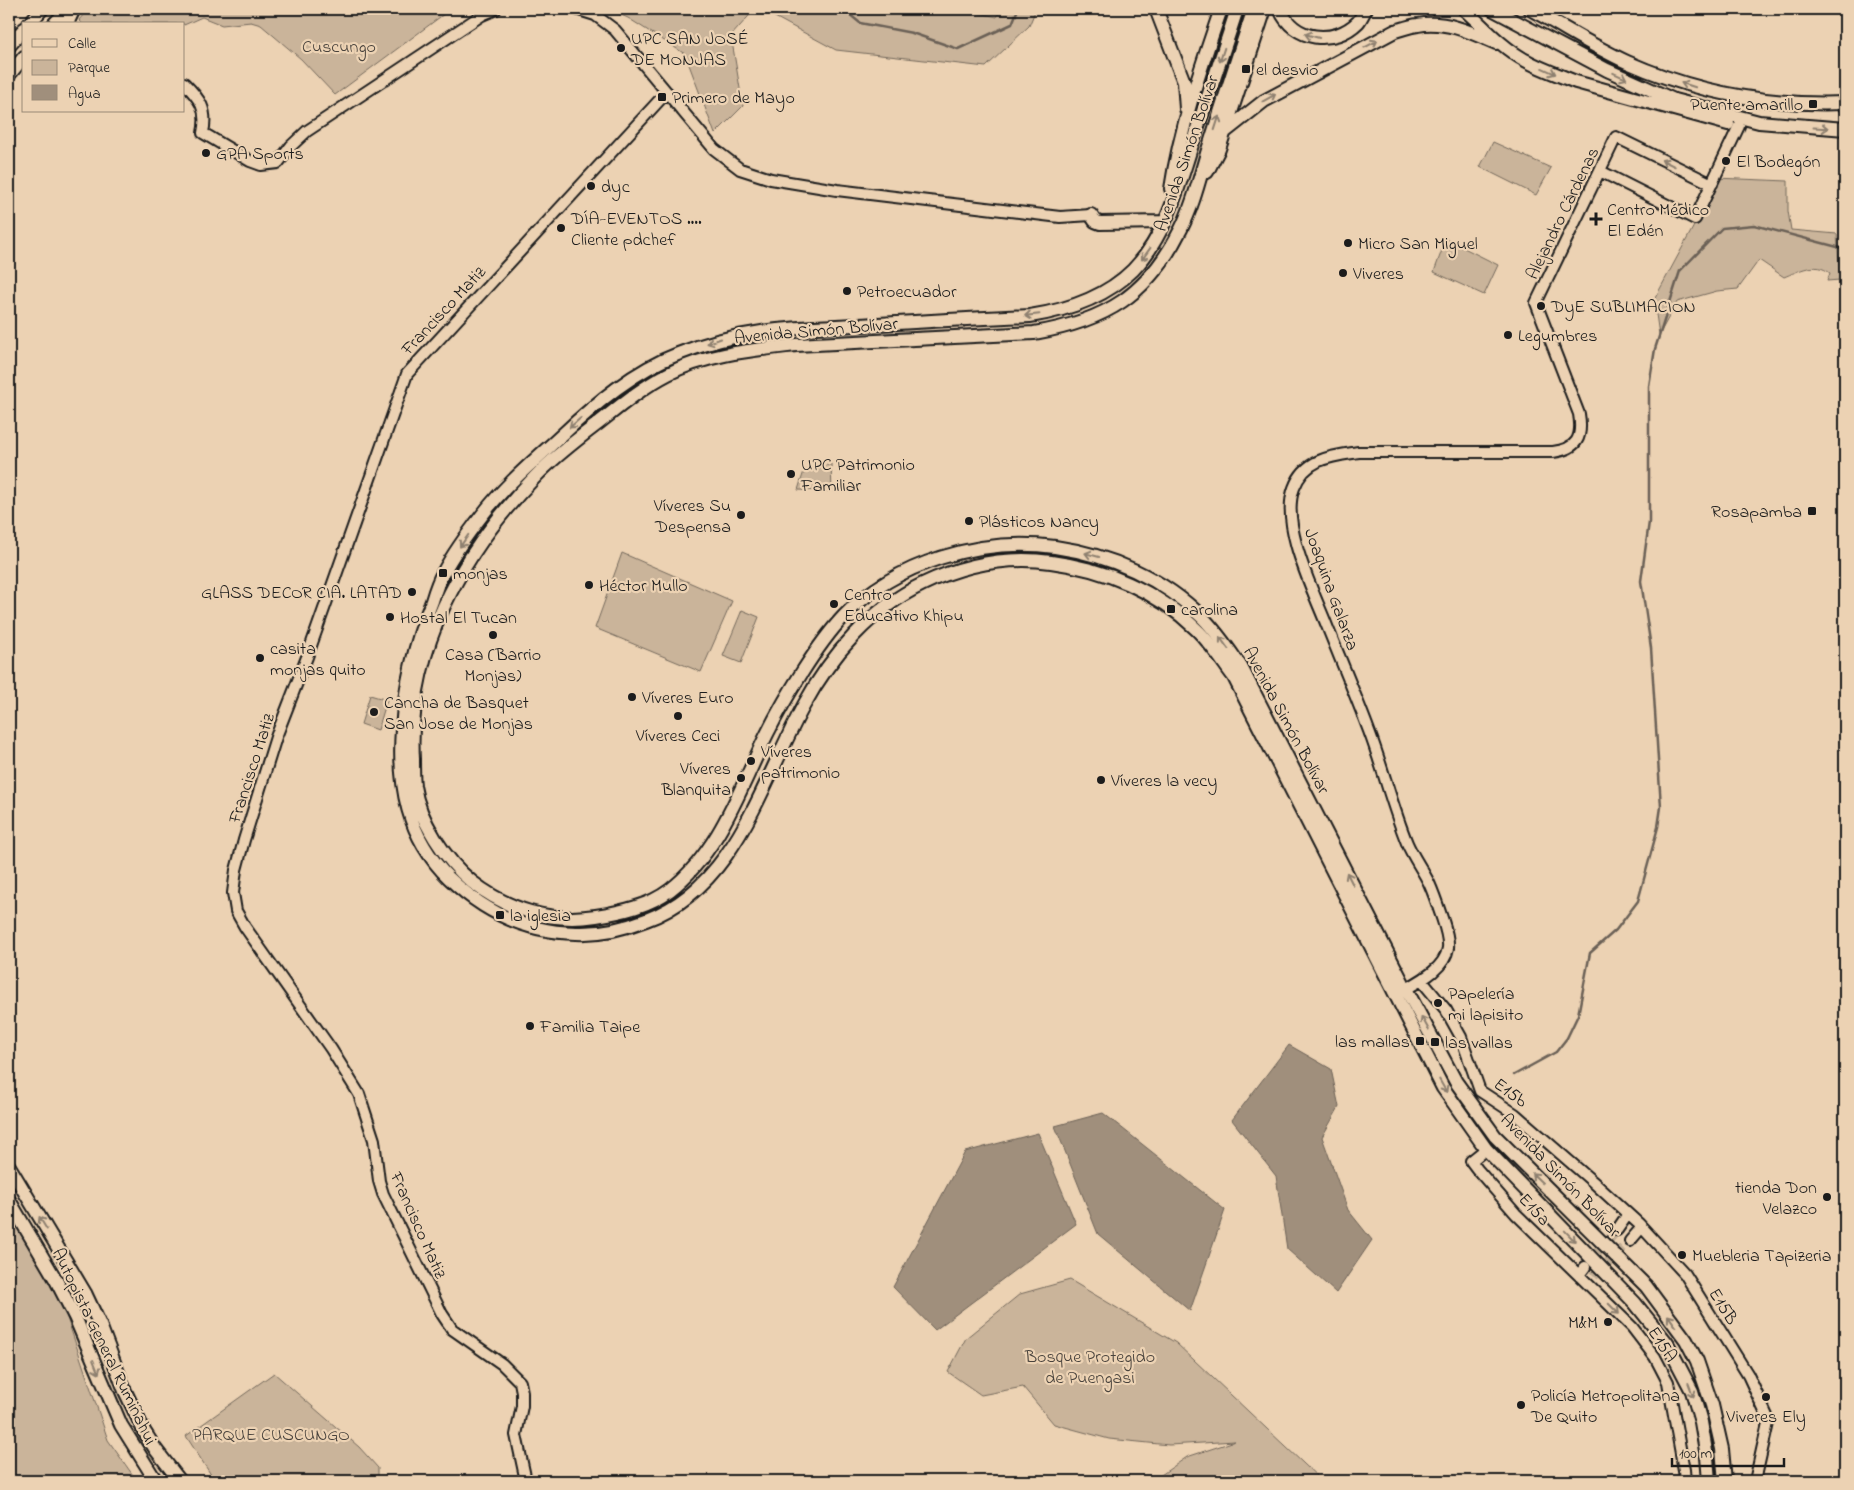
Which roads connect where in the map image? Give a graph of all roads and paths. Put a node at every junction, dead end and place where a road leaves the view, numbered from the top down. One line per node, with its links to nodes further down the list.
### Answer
1 (42, 9): 18 (highway)
2 (68, 9): 19 (highway)
3 (75, 9): 20 (street)
4 (496, 9): 24 (street)
5 (576, 9): 25 (street)
6 (1156, 9): 27 (highway)
7 (1221, 9): 27 (highway)
8 (1237, 9): 36 (highway, Avenida Simón Bolívar, one-way to 36)
9 (1254, 9): 34 (highway, Avenida Simón Bolívar, one-way to 9)
10 (1265, 9): 31 (highway)
11 (1280, 9): 12 (highway, one-way to 11)
12 (1366, 9)
13 (1464, 9): 23 (highway)
14 (1481, 9): 17 (highway)
15 (1492, 9): 17 (highway)
16 (1530, 9): 26 (highway, one-way to 16)
17 (1514, 21): 28 (highway, one-way to 28)
18 (30, 22)
19 (56, 22)
20 (69, 22)
21 (22, 31): 22 (highway)
22 (9, 46)
23 (1506, 48): 29 (highway, one-way to 29); 31 (highway, one-way to 23)
24 (185, 84)
25 (667, 92): 35 (street); 50 (street, Francisco Matiz)
26 (1845, 103)
27 (1186, 120): 36 (highway)
28 (1759, 122): 29 (highway); 30 (highway, one-way to 30)
29 (1739, 126): 33 (street)
30 (1845, 129)
31 (1226, 131): 34 (highway)
32 (1600, 171): 33 (street, Alejandro Cárdenas, one-way to 32); 33 (street); 37 (street, Alejandro Cárdenas)
33 (1712, 184)
34 (1191, 203): 39 (highway, Avenida Simón Bolívar, one-way to 34)
35 (1091, 215): 36 (highway)
36 (1166, 216): 40 (highway, Avenida Simón Bolívar, one-way to 40)
37 (1536, 303): 38 (street, Joaquina Galarza)
38 (1422, 981): 39 (street, Joaquina Galarza); 43 (street, E15b)
39 (1406, 989): 53 (highway, Avenida Simón Bolívar, one-way to 39)
40 (1486, 1149): 47 (street, E15a); 52 (highway, Avenida Simón Bolívar, one-way to 52)
41 (9, 1166): 49 (highway, Autopista General Rumiñahui, one-way to 41)
42 (9, 1200): 48 (highway, Autopista General Rumiñahui, one-way to 48)
43 (1628, 1214): 44 (street, E15b); 45 (street)
44 (1640, 1226): 46 (street); 54 (street, E15B)
45 (1617, 1230)
46 (1630, 1241)
47 (1582, 1271): 51 (street, E15A, one-way to 51)
48 (156, 1481)
49 (180, 1481)
50 (526, 1481)
51 (1685, 1481)
52 (1709, 1481)
53 (1726, 1481)
54 (1755, 1481)

